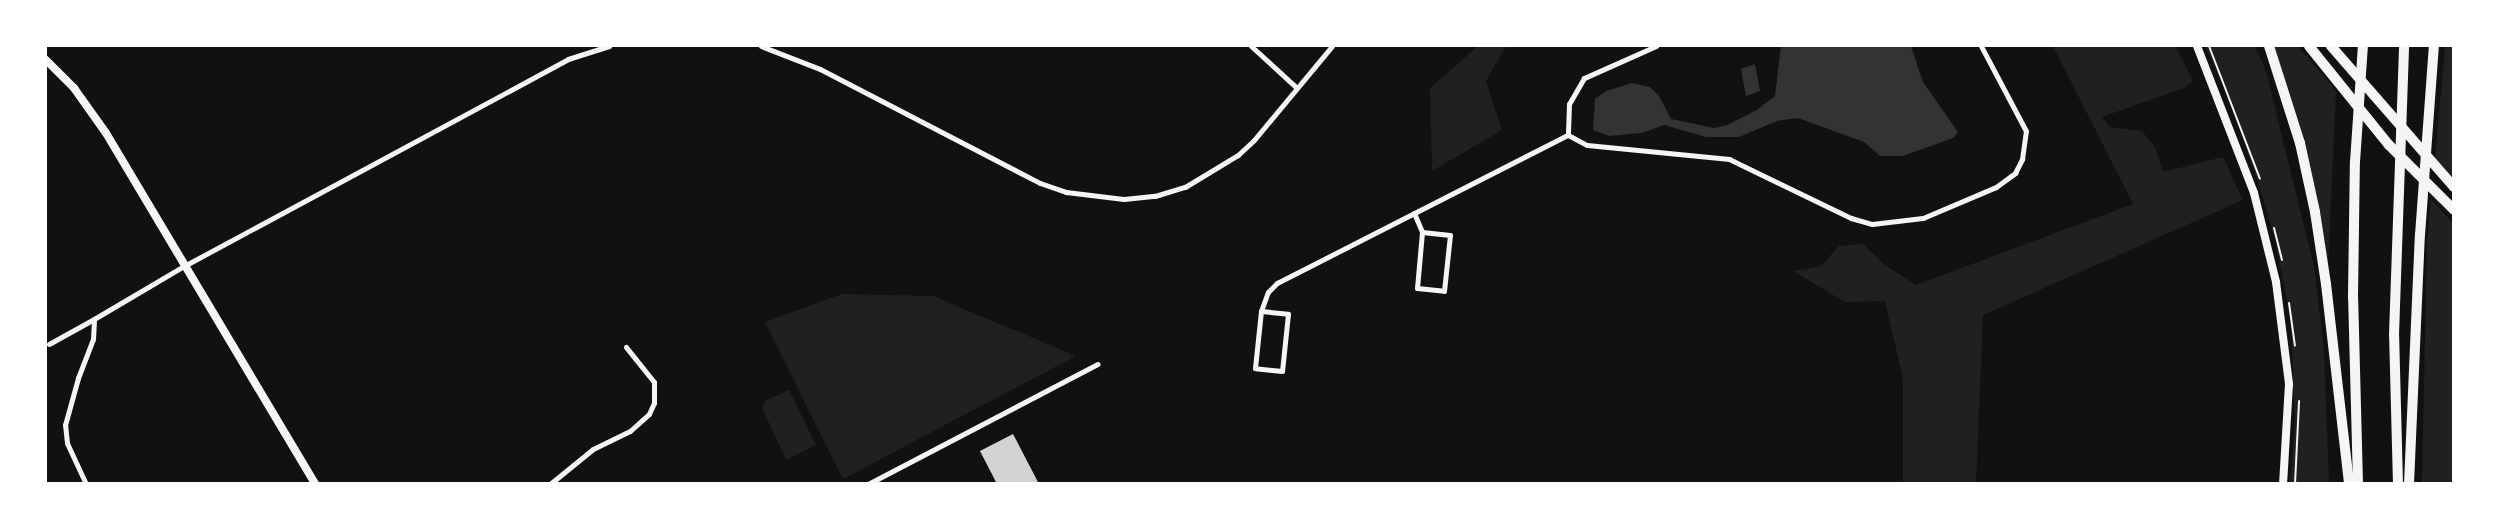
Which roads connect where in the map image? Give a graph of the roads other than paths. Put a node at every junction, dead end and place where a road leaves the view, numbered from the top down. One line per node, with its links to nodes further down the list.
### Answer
1 (609, 46): 21 (street)
2 (761, 46): 15 (street)
3 (1251, 46): 15 (street)
4 (1332, 46): 15 (street)
5 (1656, 46): 16 (street)
6 (1981, 46): 16 (street)
7 (2197, 46): 31 (main road)
8 (2269, 46): 32 (highway)
9 (2309, 46): 18 (highway)
10 (2331, 46): 17 (highway)
11 (2363, 46): 33 (highway)
12 (2404, 46): 34 (highway)
13 (2434, 46): 35 (highway)
14 (46, 60): 21 (main road)
15 (1297, 88)
16 (1568, 135): 19 (street)
17 (2454, 187)
18 (2454, 210)
19 (1414, 213): 20 (street); 22 (street)
20 (1423, 232): 20 (street)
21 (184, 266): 23 (street); 28 (main road)
22 (1261, 311): 22 (street)
23 (94, 319): 24 (street); 27 (street)
24 (49, 344)
25 (626, 347): 29 (street)
26 (1098, 364): 30 (street)
27 (86, 484)
28 (315, 484)
29 (550, 484)
30 (867, 484)
31 (2283, 484)
32 (2349, 484)
33 (2358, 484)
34 (2398, 484)
35 (2409, 484)

